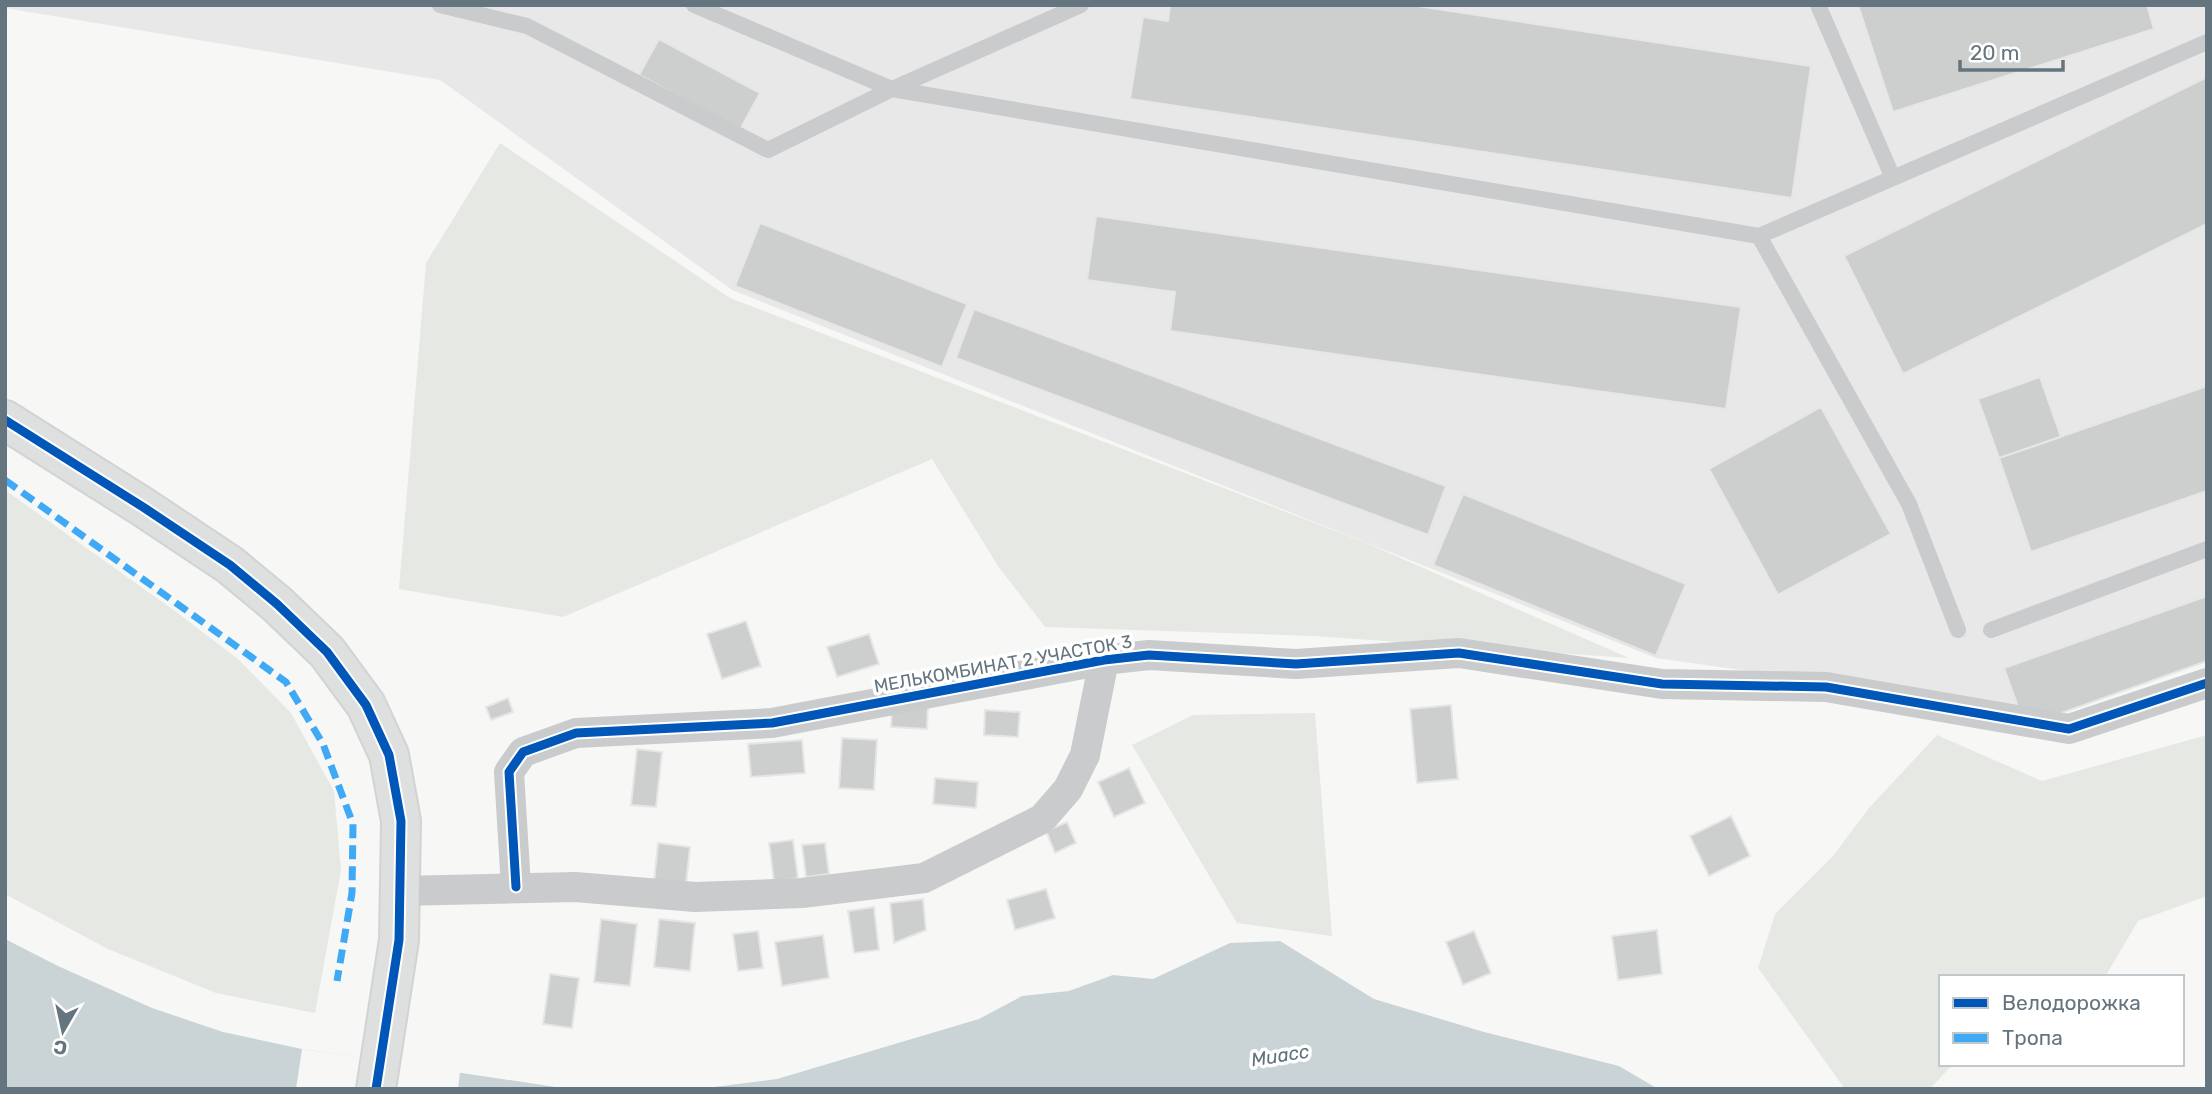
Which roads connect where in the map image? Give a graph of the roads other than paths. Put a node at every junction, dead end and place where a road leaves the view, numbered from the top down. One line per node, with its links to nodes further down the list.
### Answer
1 (440, 5): 6 (lane)
2 (694, 5): 6 (lane)
3 (1081, 5): 6 (lane)
4 (1818, 5): 7 (lane)
5 (2207, 42): 7 (lane)
6 (892, 89): 8 (lane)
7 (1893, 178): 8 (lane)
8 (1759, 236): 11 (lane)
9 (5, 420): 16 (street)
10 (2207, 549): 12 (lane)
11 (1958, 630)
12 (1992, 630)
13 (1104, 660): 14 (street, МЕЛЬКОМБИНАТ 2 УЧАСТОК 3); 15 (street, МЕЛЬКОМБИНАТ 2 УЧАСТОК 3); 15 (street, МЕЛЬКОМБИНАТ 2 УЧАСТОК 3)
14 (2207, 683)
15 (516, 887): 16 (street, МЕЛЬКОМБИНАТ 2 УЧАСТОК 3)
16 (401, 891): 17 (street)
17 (376, 1089)

